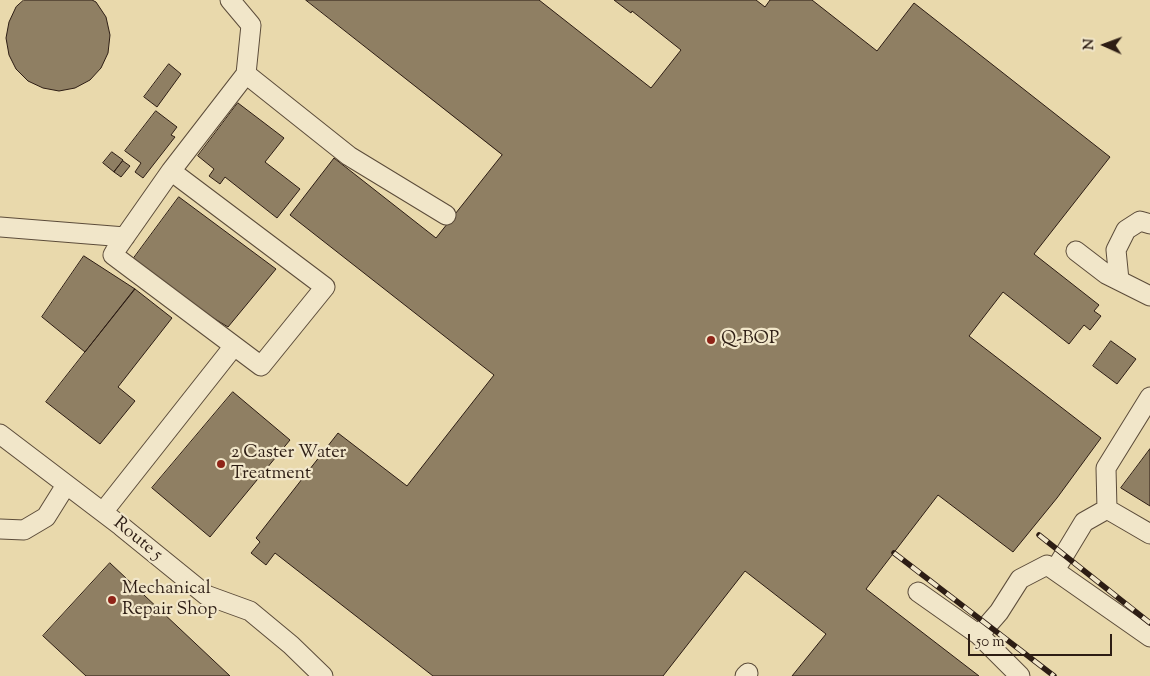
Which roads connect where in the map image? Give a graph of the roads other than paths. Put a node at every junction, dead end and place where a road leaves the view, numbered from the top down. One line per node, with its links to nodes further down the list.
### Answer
1 (230, 0): 2 (street)
2 (246, 74): 3 (street); 4 (street)
3 (171, 171): 7 (street); 11 (street)
4 (446, 215)
5 (1150, 224): 9 (street)
6 (0, 227): 7 (street)
7 (125, 237): 11 (street)
8 (1076, 251): 9 (street)
9 (1120, 280): 10 (street)
10 (1150, 296)
11 (234, 346): 16 (street)
12 (1150, 397): 15 (street)
13 (0, 434): 14 (street, Route 5)
14 (66, 485): 16 (street, Route 5); 17 (street)
15 (1107, 509): 18 (street); 19 (street)
16 (103, 512): 23 (street, Route 5)
17 (0, 529)
18 (1150, 534)
19 (1055, 570): 21 (street); 22 (street)
20 (918, 592): 21 (street)
21 (979, 635): 24 (street)
22 (1150, 637)
23 (323, 676)
24 (1020, 676)

